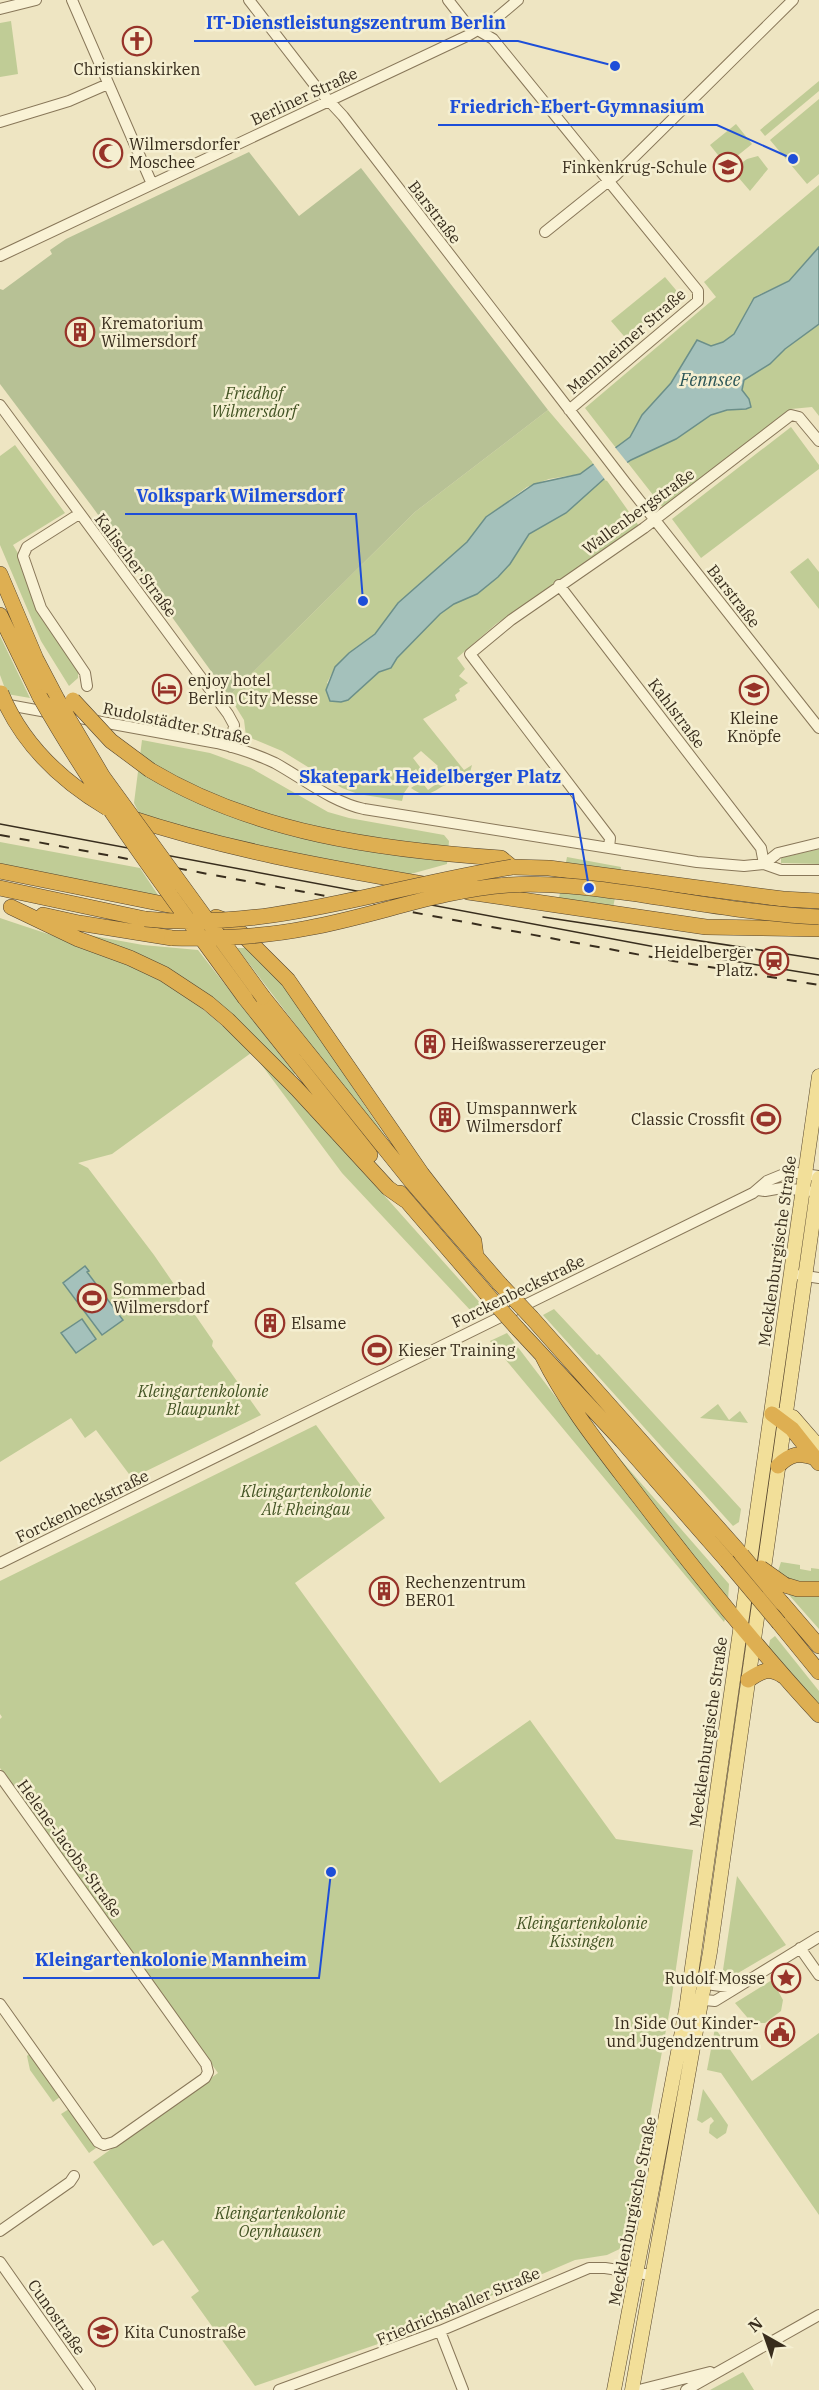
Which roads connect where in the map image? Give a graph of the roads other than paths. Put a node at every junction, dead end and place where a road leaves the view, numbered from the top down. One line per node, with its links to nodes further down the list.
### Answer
1 (36, 0): 7 (street)
2 (72, 0): 9 (street)
3 (249, 0): 10 (street, Barstraße)
4 (448, 0): 8 (street, Mannheimer Straße)
5 (518, 0): 8 (street, Berliner Straße)
6 (793, 0): 12 (street)
7 (0, 9)
8 (479, 30): 10 (street, Berliner Straße); 12 (street, Mannheimer Straße)
9 (108, 84): 11 (street); 13 (street)
10 (330, 100): 13 (street, Berliner Straße); 17 (street, Barstraße)
11 (0, 122)
12 (609, 181): 14 (street); 17 (street, Mannheimer Straße)
13 (152, 184): 15 (street, Berliner Straße)
14 (545, 232)
15 (0, 256)
16 (0, 405): 19 (street, Kalischer Straße)
17 (569, 410): 20 (street, Barstraße)
18 (819, 441): 20 (street, Wallenbergstraße)
19 (79, 513): 25 (street); 28 (street, Kalischer Straße)
20 (655, 520): 22 (street, Wallenbergstraße); 27 (street, Barstraße)
21 (0, 574): 24 (highway)
22 (559, 585): 30 (street, Wallenbergstraße); 31 (street, Kahlstraße)
23 (0, 615): 45 (highway, bridge)
24 (36, 660): 32 (highway, bridge); 46 (highway, bridge)
25 (87, 686)
26 (0, 696): 28 (street, Rudolstädter Straße); 39 (highway, bridge)
27 (819, 728)
28 (231, 747): 30 (street, Rudolstädter Straße)
29 (819, 843): 31 (street, Rudolstädter Straße)
30 (609, 848): 31 (street, Rudolstädter Straße)
31 (764, 864): 33 (street, Rudolstädter Straße)
32 (512, 867): 35 (highway, bridge); 36 (highway)
33 (819, 870)
34 (0, 871): 46 (highway)
35 (0, 888)
36 (819, 901)
37 (6, 905): 38 (highway, bridge); 45 (highway)
38 (819, 917)
39 (819, 929)
40 (819, 1076): 41 (main road, Mecklenburgische Straße)
41 (804, 1174): 42 (street, Forckenbeckstraße); 43 (street, Forckenbeckstraße); 44 (main road, Mecklenburgische Straße)
42 (818, 1182): 44 (street, Forckenbeckstraße); 48 (main road, Mecklenburgische Straße)
43 (758, 1190): 44 (street, Forckenbeckstraße); 57 (street, Forckenbeckstraße)
44 (802, 1190): 47 (main road, Mecklenburgische Straße)
45 (405, 1200): 50 (highway, bridge)
46 (476, 1256): 56 (highway, bridge)
47 (793, 1256): 48 (street); 49 (main road, Mecklenburgische Straße)
48 (813, 1260): 49 (main road, Mecklenburgische Straße)
49 (805, 1276): 51 (main road, Mecklenburgische Straße); 52 (main road, Mecklenburgische Straße)
50 (542, 1355): 59 (highway); 62 (highway, bridge)
51 (779, 1357): 52 (main road); 53 (main road, Mecklenburgische Straße)
52 (794, 1359): 53 (main road, Mecklenburgische Straße)
53 (781, 1418): 54 (highway); 55 (main road, Mecklenburgische Straße); 59 (main road, Mecklenburgische Straße)
54 (818, 1456): 55 (highway)
55 (778, 1466): 60 (main road, Mecklenburgische Straße)
56 (742, 1556): 58 (highway, bridge); 61 (highway, bridge)
57 (0, 1563)
58 (819, 1589)
59 (740, 1623): 60 (highway); 70 (main road, Mecklenburgische Straße)
60 (755, 1632): 63 (highway); 64 (main road, Mecklenburgische Straße)
61 (819, 1646)
62 (819, 1672)
63 (787, 1678): 64 (highway); 65 (highway)
64 (748, 1680): 71 (main road, Mecklenburgische Straße)
65 (819, 1714)
66 (0, 1776): 75 (street, Helene-Jacobs-Straße)
67 (819, 1937): 68 (street)
68 (800, 1948): 69 (street); 72 (street)
69 (819, 1975)
70 (689, 1982): 71 (street); 73 (main road, Mecklenburgische Straße)
71 (704, 1984): 72 (street); 74 (main road, Mecklenburgische Straße)
72 (743, 1984): 74 (street)
73 (687, 1998): 74 (street); 79 (main road, Mecklenburgische Straße)
74 (701, 2000): 79 (main road, Mecklenburgische Straße)
75 (0, 2004)
76 (74, 2176): 77 (street)
77 (0, 2231)
78 (0, 2262): 83 (street, Cunostraße)
79 (644, 2274): 81 (street, Friedrichshaller Straße); 86 (main road, Mecklenburgische Straße); 87 (main road, Mecklenburgische Straße)
80 (819, 2315): 82 (street)
81 (440, 2331): 84 (street, Friedrichshaller Straße); 85 (street)
82 (719, 2370): 88 (street); 89 (street)
83 (90, 2390)
84 (279, 2390)
85 (463, 2390)
86 (614, 2390)
87 (632, 2390)
88 (639, 2390)
89 (686, 2390)

